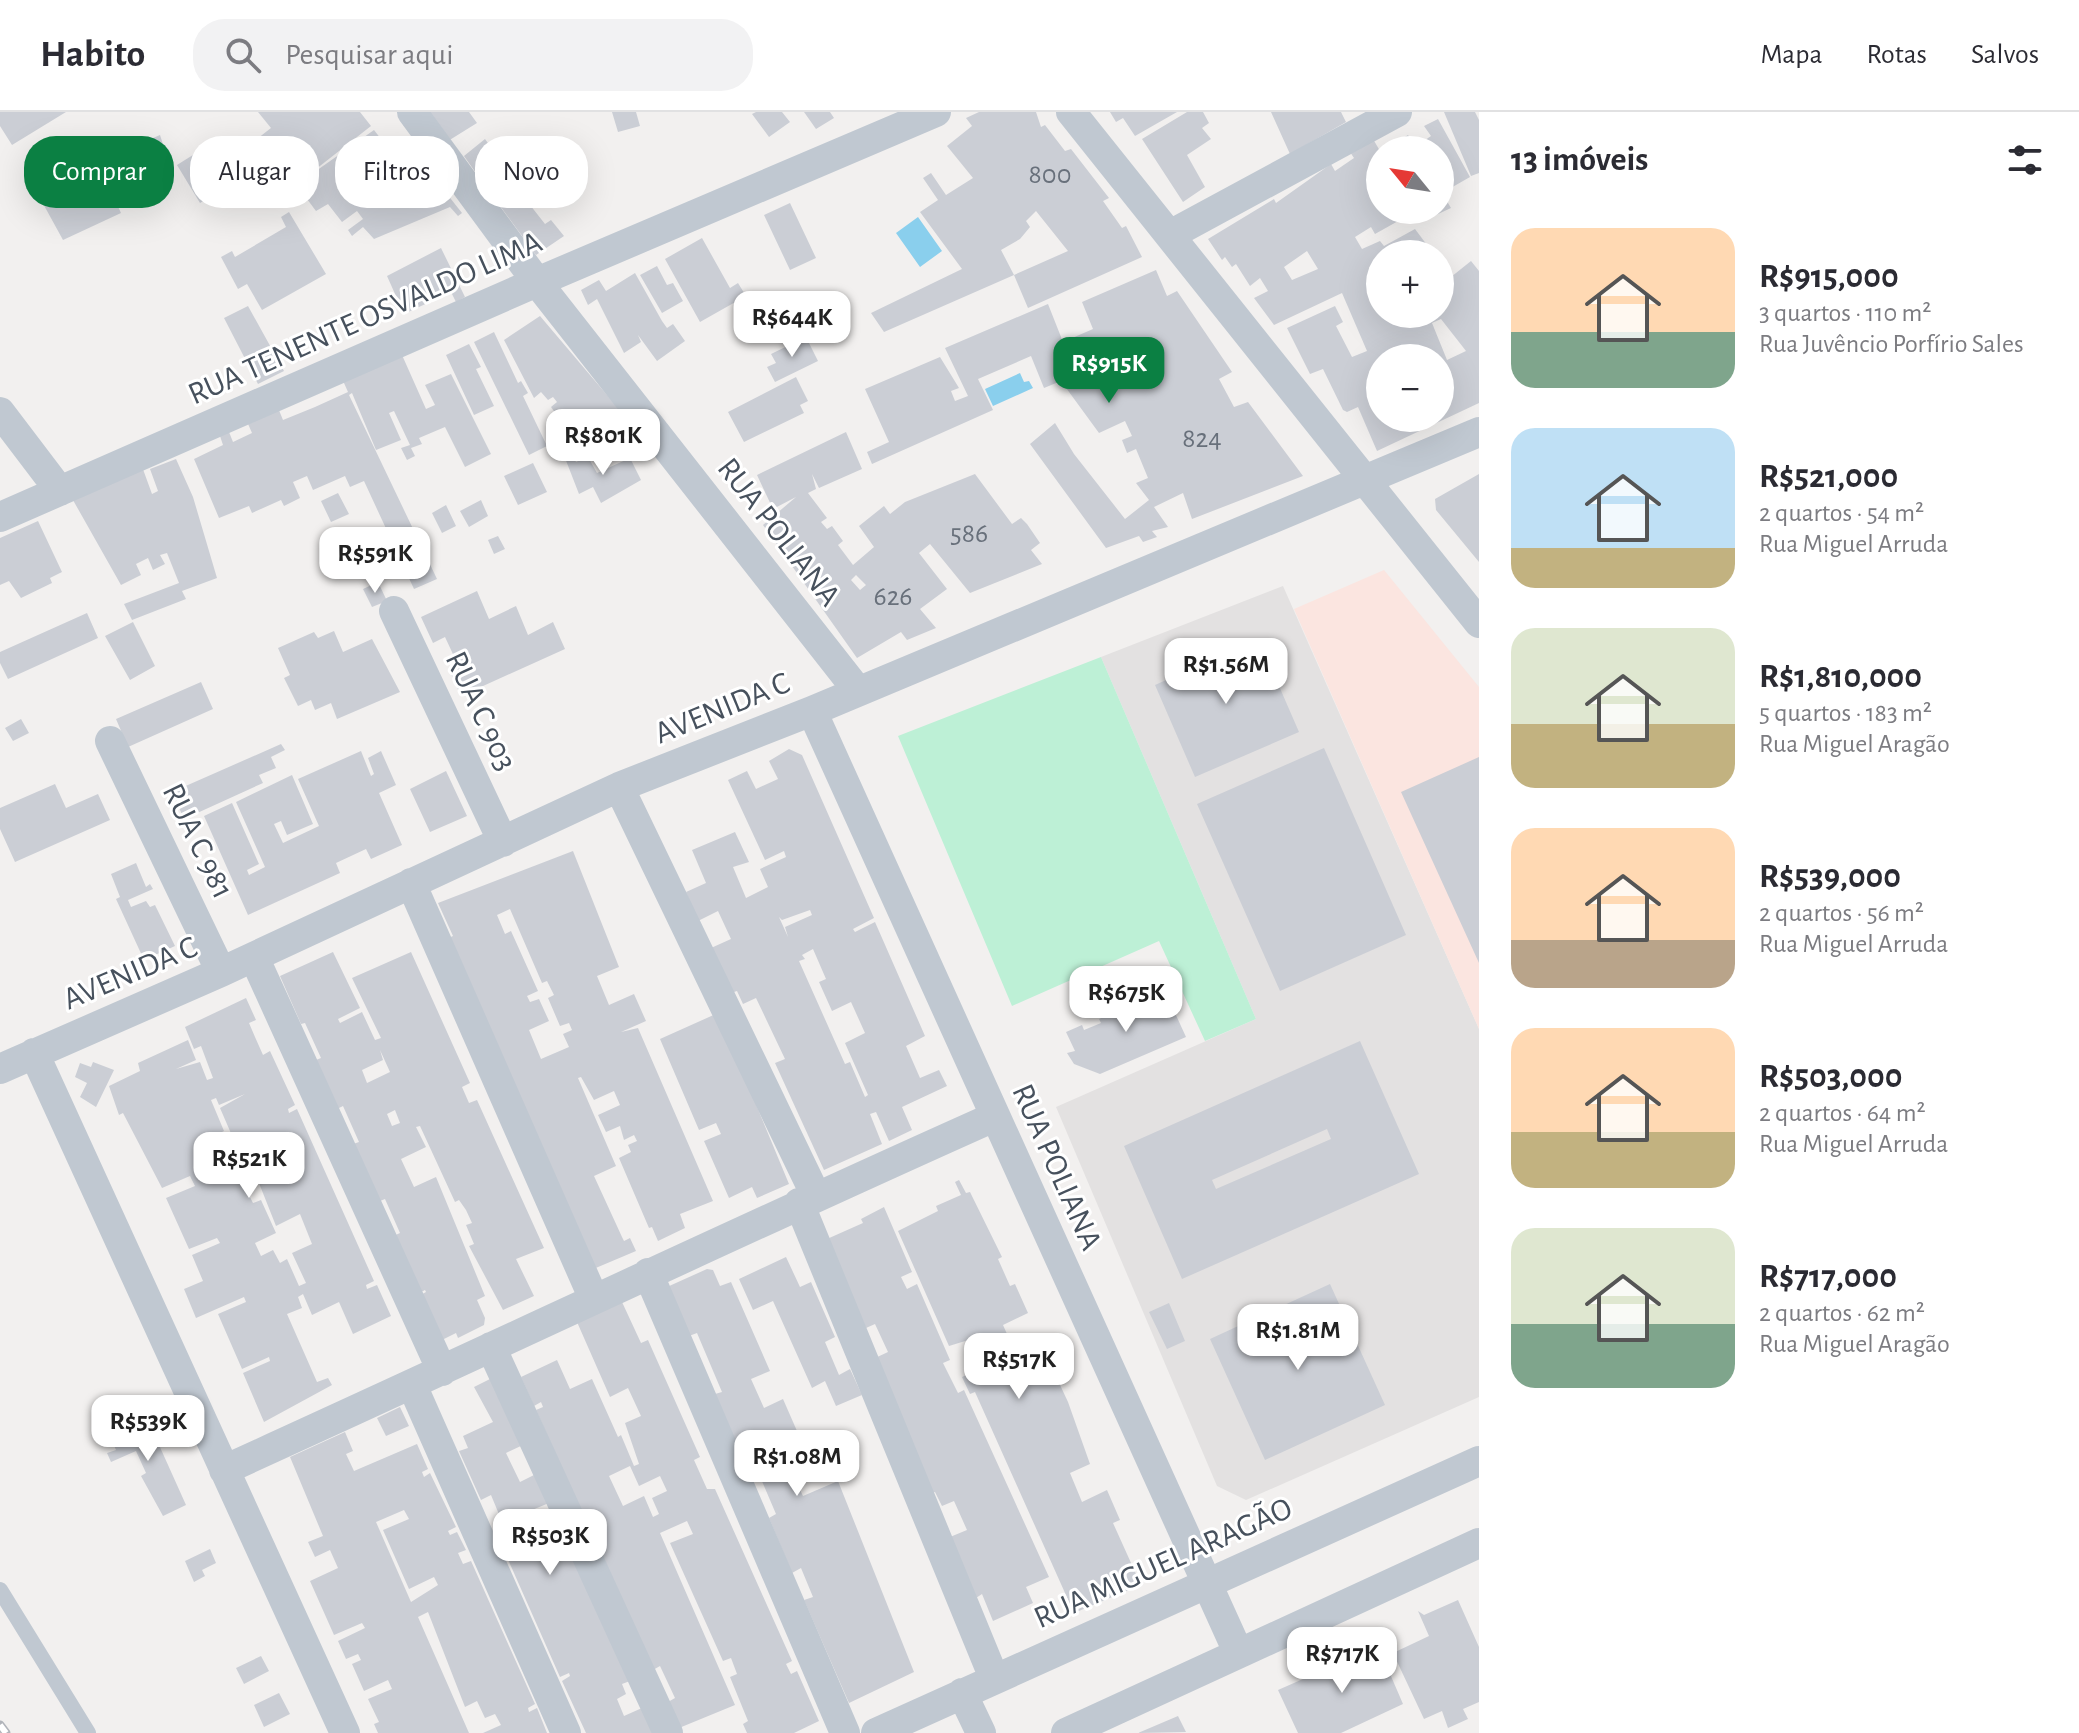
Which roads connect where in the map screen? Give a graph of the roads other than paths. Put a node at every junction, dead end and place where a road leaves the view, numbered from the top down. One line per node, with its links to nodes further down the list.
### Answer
1 (412, 112): 6 (street, RUA POLIANA)
2 (936, 112): 6 (street, RUA TENENTE OSVALDO LIMA)
3 (1071, 112): 5 (street)
4 (1397, 112): 5 (street)
5 (1170, 235): 9 (street)
6 (537, 282): 10 (street, RUA TENENTE OSVALDO LIMA); 14 (street, RUA POLIANA)
7 (0, 412): 10 (street)
8 (1479, 432): 9 (street, AVENIDA C)
9 (1365, 482): 13 (street); 14 (street, AVENIDA C)
10 (60, 491): 11 (street, RUA TENENTE OSVALDO LIMA)
11 (0, 517)
12 (394, 611): 18 (street, RUA C 903)
13 (1479, 623)
14 (858, 691): 15 (street, AVENIDA C)
15 (812, 711): 17 (street, AVENIDA C); 24 (street, RUA POLIANA)
16 (110, 741): 21 (street, RUA C 981)
17 (619, 787): 18 (street, AVENIDA C); 25 (street)
18 (503, 842): 19 (street, AVENIDA C)
19 (411, 883): 20 (street, AVENIDA C); 27 (street)
20 (254, 957): 21 (street, AVENIDA C); 29 (street)
21 (221, 972): 22 (street, AVENIDA C)
22 (34, 1053): 23 (street, AVENIDA C); 32 (street)
23 (0, 1069)
24 (994, 1117): 25 (street); 34 (street, RUA POLIANA)
25 (808, 1200): 26 (street); 37 (street)
26 (648, 1273): 27 (street); 43 (street)
27 (593, 1297): 28 (street)
28 (491, 1347): 29 (street); 42 (street)
29 (442, 1371): 30 (street)
30 (412, 1385): 32 (street); 41 (street)
31 (1479, 1461): 34 (street, RUA MIGUEL ARAGÃO)
32 (224, 1470): 40 (street)
33 (1479, 1543): 36 (street)
34 (1206, 1585): 36 (street, RUA POLIANA); 37 (street, RUA MIGUEL ARAGÃO)
35 (0, 1590): 39 (lane)
36 (1238, 1652): 46 (street)
37 (994, 1678): 38 (street, RUA MIGUEL ARAGÃO)
38 (962, 1693): 44 (street, RUA MIGUEL ARAGÃO); 45 (street)
39 (88, 1733)
40 (345, 1733)
41 (566, 1733)
42 (668, 1733)
43 (845, 1733)
44 (876, 1733)
45 (981, 1733)
46 (1066, 1733)

